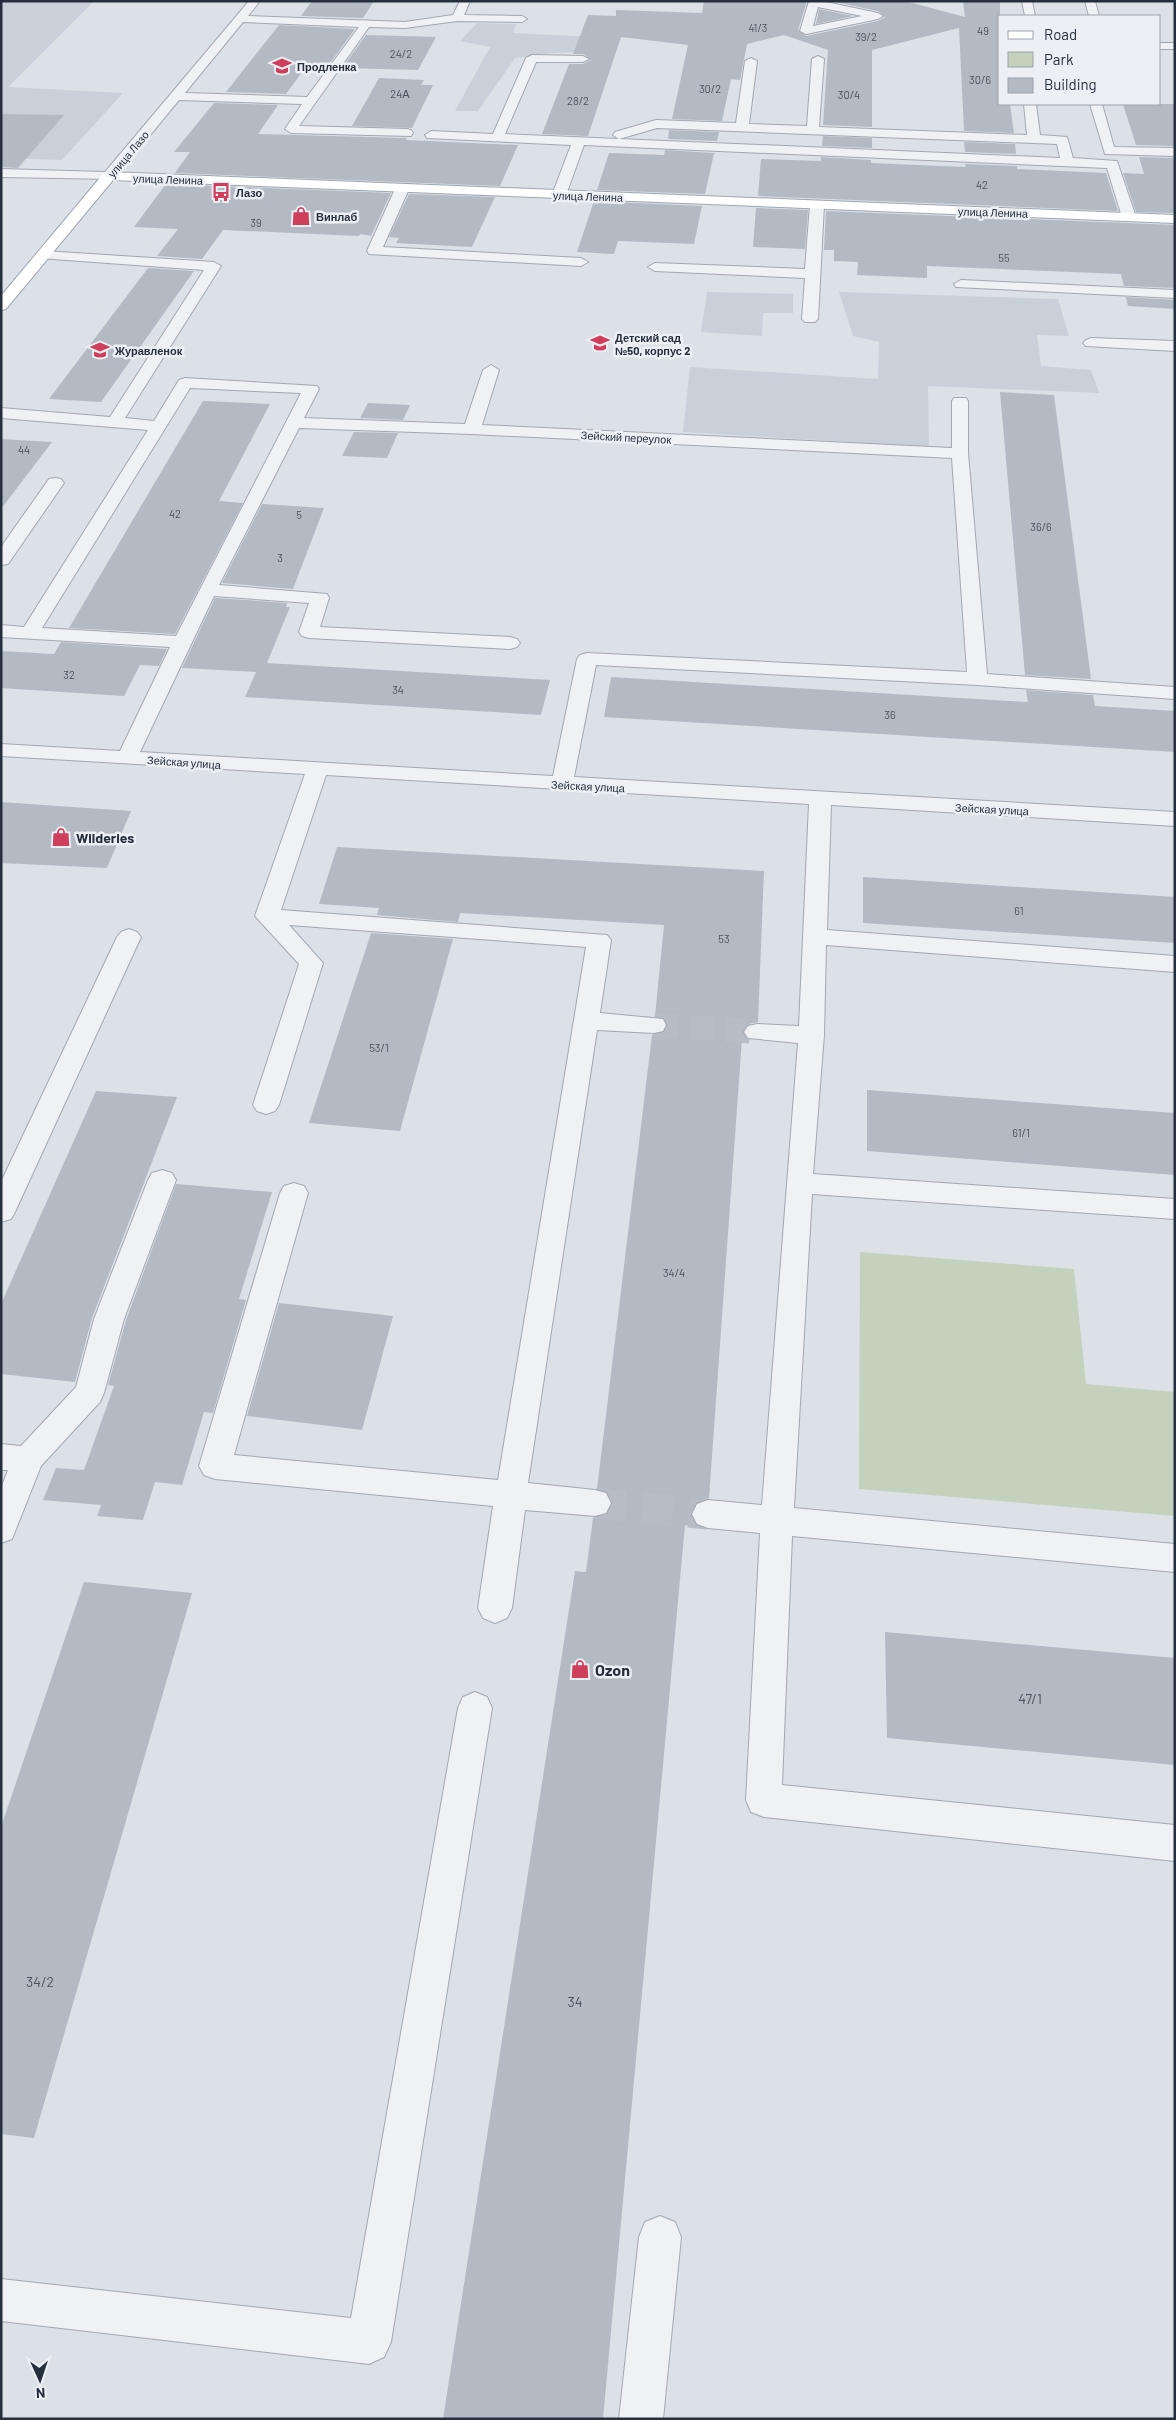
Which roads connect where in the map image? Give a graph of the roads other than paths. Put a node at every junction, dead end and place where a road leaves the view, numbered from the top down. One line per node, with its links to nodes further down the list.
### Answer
1 (255, 1): 9 (street, улица Лазо)
2 (465, 1): 8 (street)
3 (1027, 1): 6 (street)
4 (1090, 1): 7 (street)
5 (814, 2): 5 (street)
6 (1030, 15)
7 (1094, 15)
8 (457, 18): 10 (street); 11 (street)
9 (241, 19): 11 (street); 17 (street, улица Лазо)
10 (522, 19)
11 (366, 24): 18 (street)
12 (1161, 46): 13 (street)
13 (1175, 46)
14 (583, 59): 25 (street)
15 (818, 59): 22 (street)
16 (751, 61): 21 (street)
17 (177, 96): 18 (street); 32 (street, улица Лазо)
18 (310, 101): 23 (street)
19 (1030, 105): 26 (street)
20 (1096, 105): 29 (street)
21 (742, 127): 22 (street); 28 (street)
22 (813, 130): 26 (street)
23 (407, 134)
24 (431, 135): 25 (street)
25 (497, 138): 27 (street)
26 (1034, 139): 30 (street)
27 (579, 141): 28 (street); 34 (street)
28 (598, 142): 30 (street)
29 (1175, 152)
30 (1067, 162): 36 (street)
31 (1, 173): 32 (street, улица Ленина)
32 (109, 176): 33 (main road, улица Ленина); 38 (main road, улица Лазо)
33 (402, 189): 34 (main road, улица Ленина); 39 (street)
34 (559, 195): 35 (main road, улица Ленина)
35 (817, 205): 36 (main road, улица Ленина); 41 (street)
36 (1129, 217): 37 (main road, улица Ленина)
37 (1175, 219)
38 (44, 255): 44 (main road, улица Лазо); 51 (street)
39 (581, 262)
40 (655, 266): 41 (street)
41 (812, 274): 45 (street)
42 (961, 284): 43 (street)
43 (1175, 294)
44 (1, 306)
45 (810, 319)
46 (1091, 343): 47 (street)
47 (1175, 346)
48 (491, 370): 54 (street)
49 (960, 401): 55 (street)
50 (1, 413): 51 (street)
51 (114, 423): 53 (street)
52 (292, 423): 53 (street); 54 (street, Зейский переулок); 58 (street)
53 (159, 426): 60 (street)
54 (472, 429): 55 (street, Зейский переулок)
55 (960, 453): 63 (street)
56 (55, 483): 57 (street)
57 (1, 560)
58 (207, 590): 61 (street); 62 (street)
59 (1, 631): 60 (street)
60 (30, 632): 61 (street)
61 (183, 642): 66 (street)
62 (510, 643)
63 (977, 679): 64 (street); 68 (street)
64 (1175, 693)
65 (1, 750): 66 (street, Зейская улица)
66 (127, 758): 67 (street, Зейская улица)
67 (317, 770): 68 (street, Зейская улица); 71 (street)
68 (562, 784): 69 (street, Зейская улица)
69 (820, 799): 70 (street, Зейская улица); 73 (street)
70 (1175, 819)
71 (267, 916): 75 (street); 79 (street)
72 (129, 937): 84 (street)
73 (816, 937): 74 (street); 78 (street)
74 (1175, 964)
75 (586, 1020): 76 (street); 86 (street)
76 (654, 1025)
77 (757, 1032): 78 (street)
78 (811, 1035): 81 (street)
79 (266, 1105)
80 (162, 1180): 85 (street)
81 (799, 1183): 83 (street); 89 (street)
82 (294, 1193): 86 (street)
83 (1175, 1209)
84 (1, 1212)
85 (15, 1458): 90 (street)
86 (511, 1494): 87 (street); 92 (street)
87 (595, 1503)
88 (708, 1514): 89 (street)
89 (777, 1521): 91 (street); 94 (street)
90 (1, 1529)
91 (1175, 1558)
92 (495, 1608)
93 (475, 1708): 96 (street)
94 (1175, 1843)
95 (660, 2237): 97 (street)
96 (1, 2300)
97 (641, 2419)

